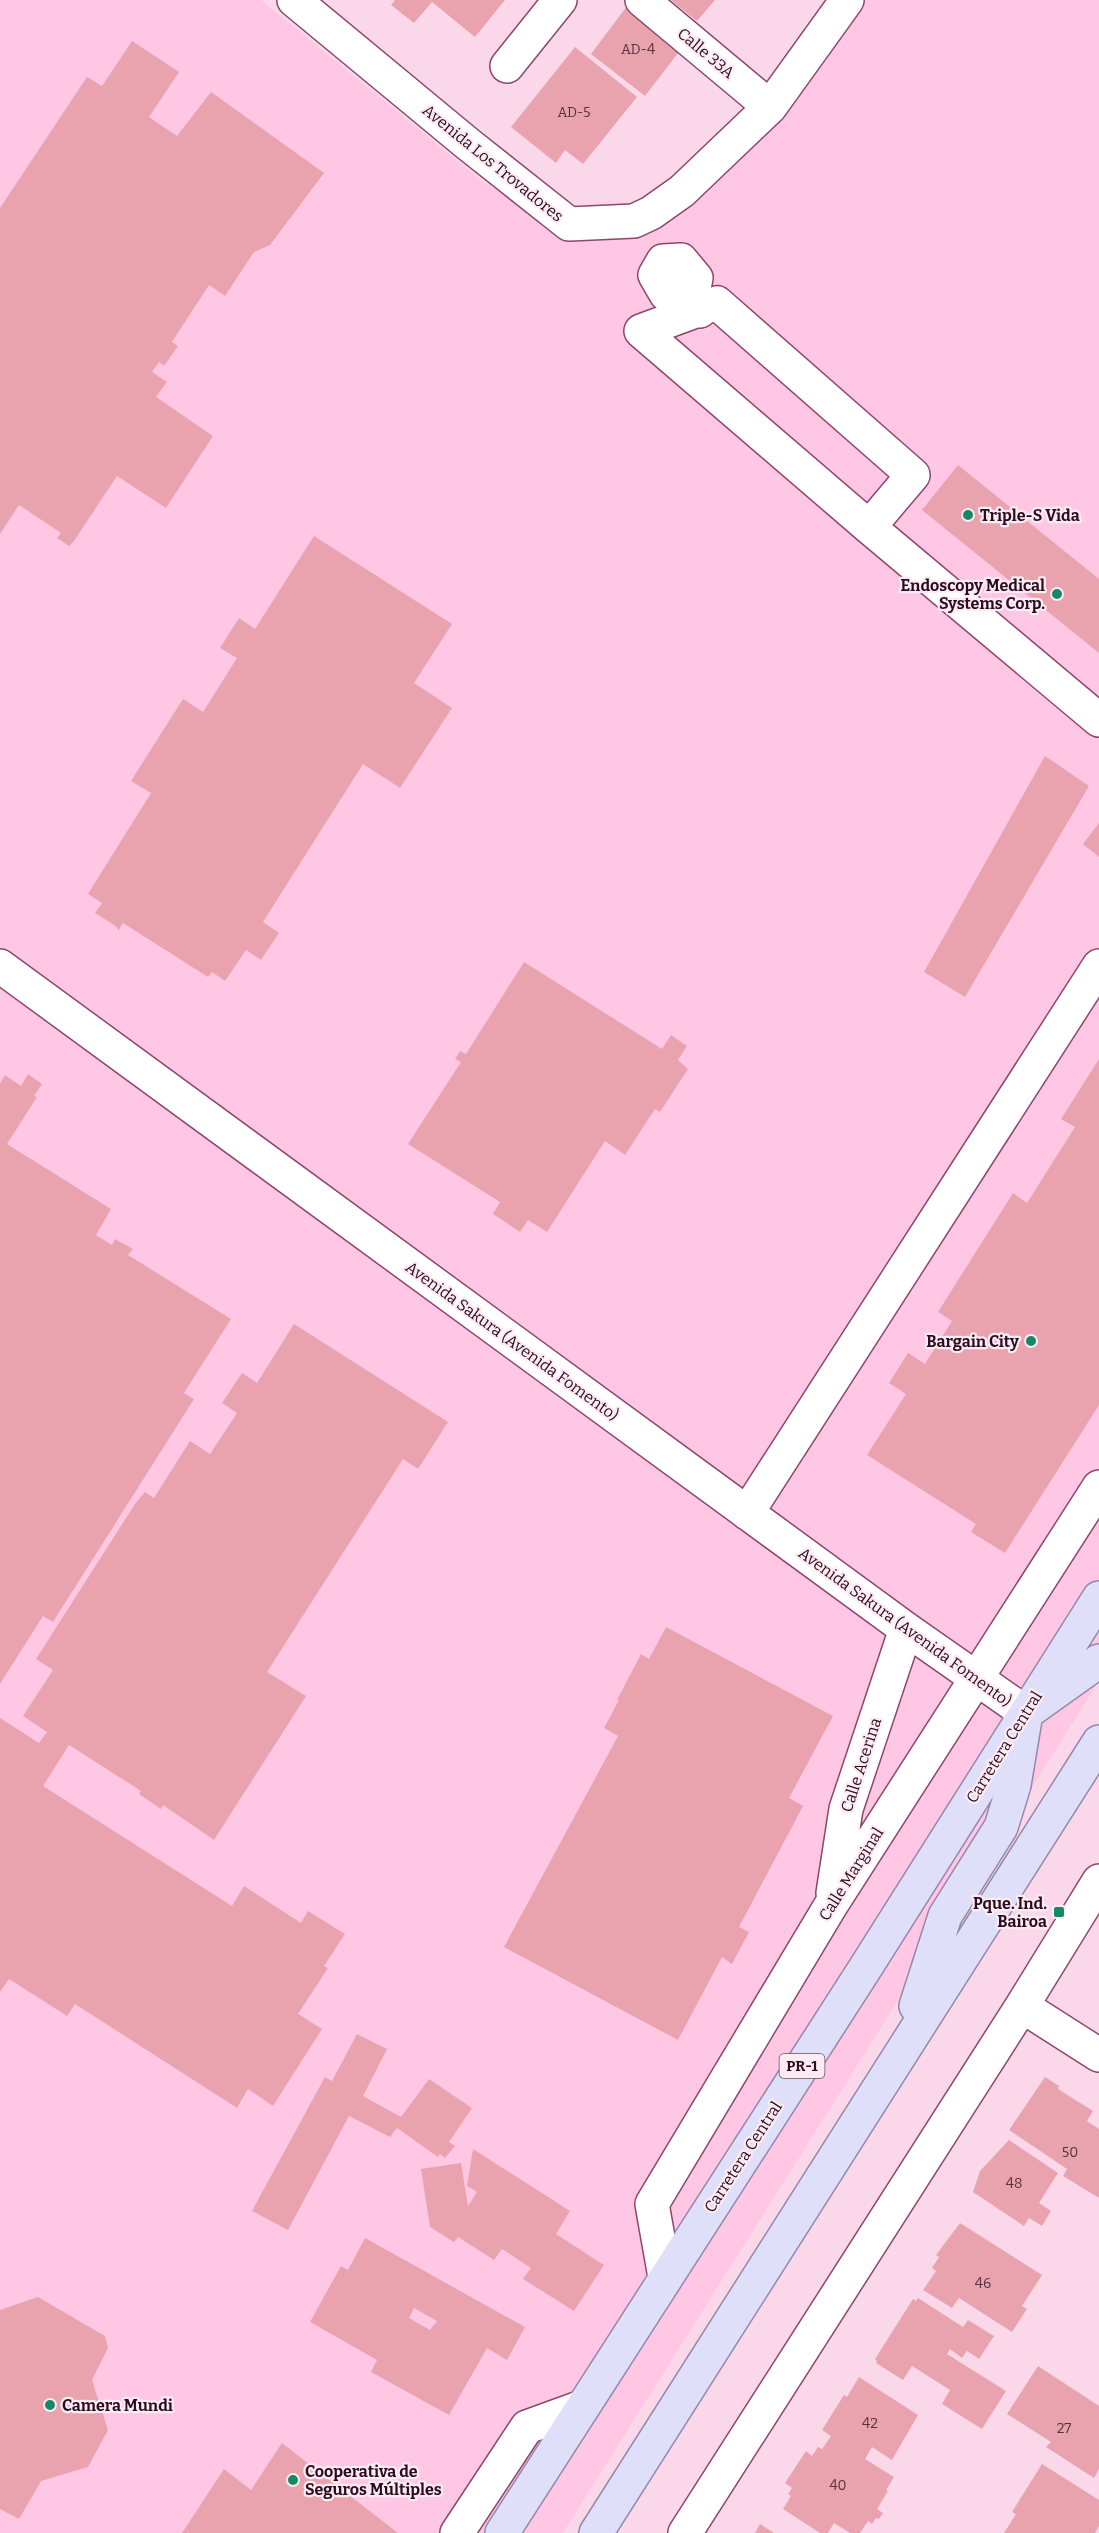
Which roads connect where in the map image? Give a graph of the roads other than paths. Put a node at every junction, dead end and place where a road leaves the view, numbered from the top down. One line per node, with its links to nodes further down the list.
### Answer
1 (294, 0): 7 (street, Avenida Los Trovadores)
2 (560, 0): 5 (street)
3 (642, 0): 6 (street, Calle 33A)
4 (847, 0): 6 (street, Avenida Los Trovadores)
5 (507, 66)
6 (771, 107): 7 (street, Avenida Los Trovadores)
7 (641, 218): 8 (street)
8 (696, 304): 9 (street); 9 (street)
9 (869, 527): 10 (street)
10 (1099, 720)
11 (0, 966): 14 (street, Avenida Sakura (Avenida Fomento))
12 (1099, 966): 14 (street)
13 (1099, 1487): 18 (street, Calle Marginal)
14 (747, 1513): 16 (street, Avenida Sakura (Avenida Fomento))
15 (1099, 1598): 19 (main road, Carretera Central / PR-1)
16 (906, 1629): 18 (street, Avenida Sakura (Avenida Fomento)); 22 (street, Calle Acerina)
17 (1099, 1661): 19 (main road)
18 (975, 1679): 19 (street, Avenida Sakura (Avenida Fomento)); 22 (street, Calle Marginal)
19 (1026, 1713): 24 (main road); 26 (main road, Carretera Central / PR-1)
20 (1099, 1742): 24 (main road)
21 (1099, 1881): 23 (street)
22 (831, 1905): 26 (street, Calle Marginal)
23 (1022, 2006): 25 (street); 31 (street)
24 (902, 2050): 30 (main road)
25 (1099, 2055)
26 (665, 2277): 27 (main road, Carretera Central / PR-1)
27 (582, 2407): 28 (street); 29 (main road, Carretera Central / PR-1)
28 (457, 2533)
29 (502, 2533)
30 (596, 2533)
31 (685, 2533)

